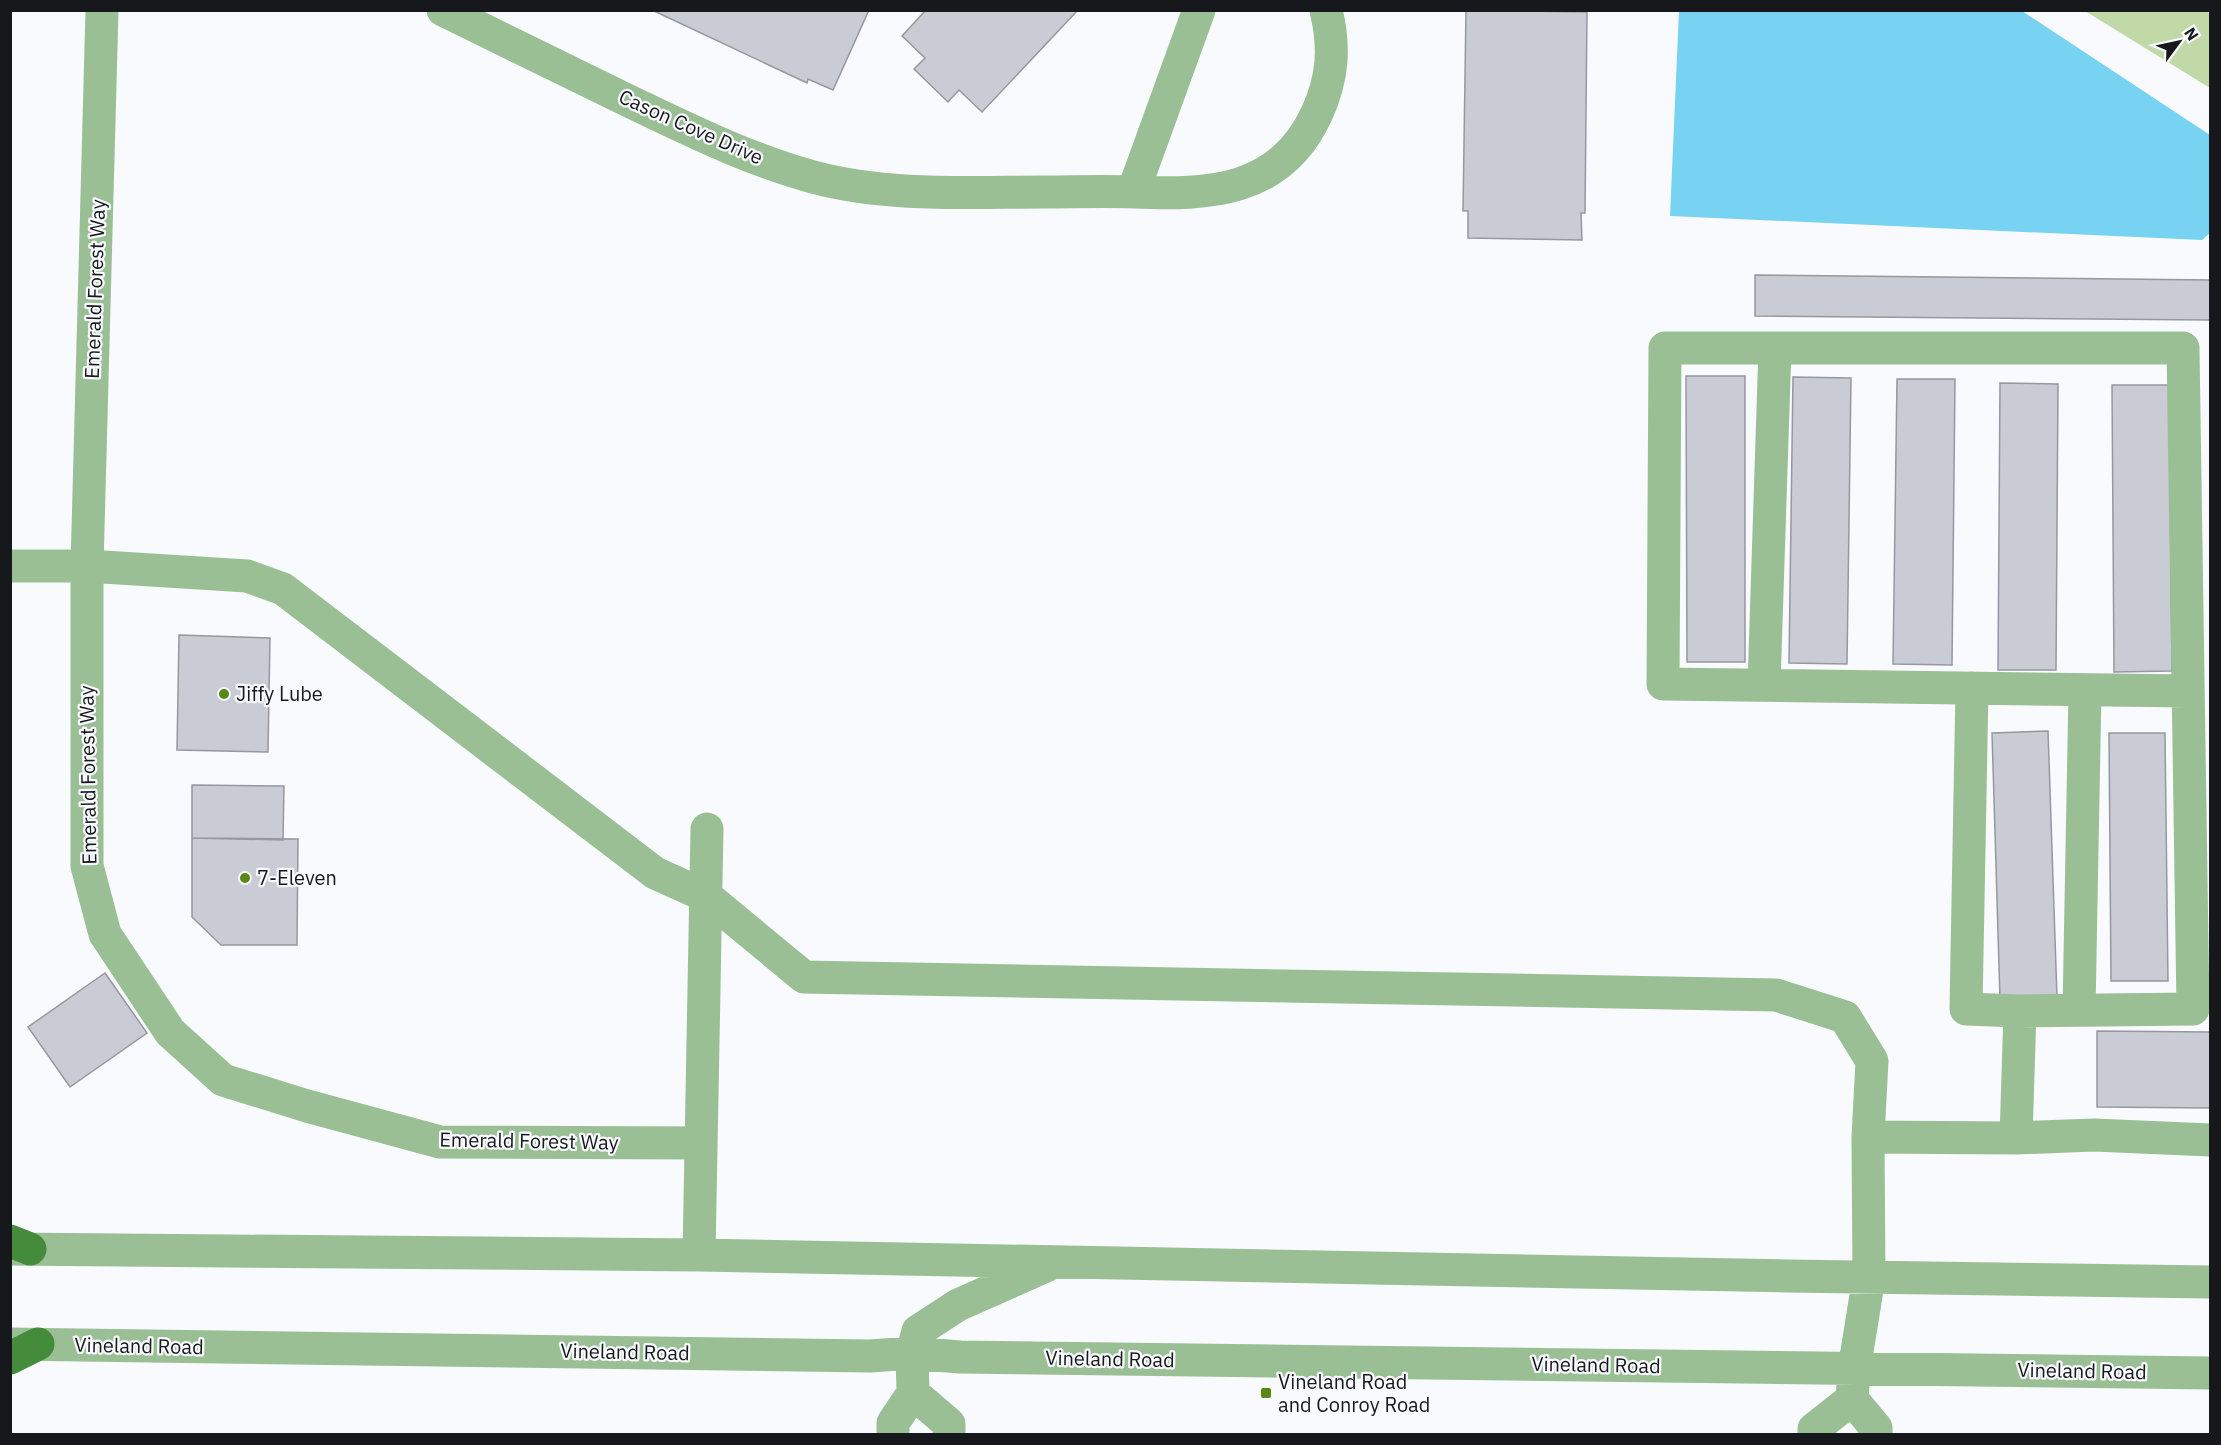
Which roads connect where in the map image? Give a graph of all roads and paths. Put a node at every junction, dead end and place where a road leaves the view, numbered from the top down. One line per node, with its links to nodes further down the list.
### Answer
1 (102, 10): 8 (street, Emerald Forest Way)
2 (443, 10): 5 (street, Cason Cove Drive)
3 (1199, 10): 5 (street)
4 (1326, 10): 5 (street, Cason Cove Drive)
5 (1133, 192)
6 (1775, 348): 9 (street); 9 (street); 12 (street)
7 (10, 566): 8 (street)
8 (87, 566): 14 (street); 20 (street, Emerald Forest Way)
9 (1764, 685): 10 (street)
10 (1972, 688): 11 (street); 16 (street)
11 (2085, 690): 12 (street); 15 (street)
12 (2188, 691): 15 (street)
13 (707, 829): 14 (street)
14 (706, 896): 17 (street); 20 (street)
15 (2079, 1010): 16 (street)
16 (2020, 1011): 18 (street)
17 (1868, 1137): 18 (street); 24 (street)
18 (2016, 1138): 19 (street)
19 (2211, 1140)
20 (700, 1143): 22 (street)
21 (17, 1246): 22 (street)
22 (699, 1254): 23 (street)
23 (1056, 1262): 24 (street); 27 (street)
24 (1869, 1277): 25 (street); 29 (street)
25 (2211, 1282)
26 (20, 1349): 27 (street, Vineland Road)
27 (912, 1353): 29 (street, Vineland Road); 30 (street)
28 (2211, 1373): 29 (street, Vineland Road)
29 (1853, 1385): 33 (street); 34 (street)
30 (913, 1393): 31 (street); 32 (street)
31 (893, 1434)
32 (949, 1434)
33 (1814, 1434)
34 (1876, 1434)

